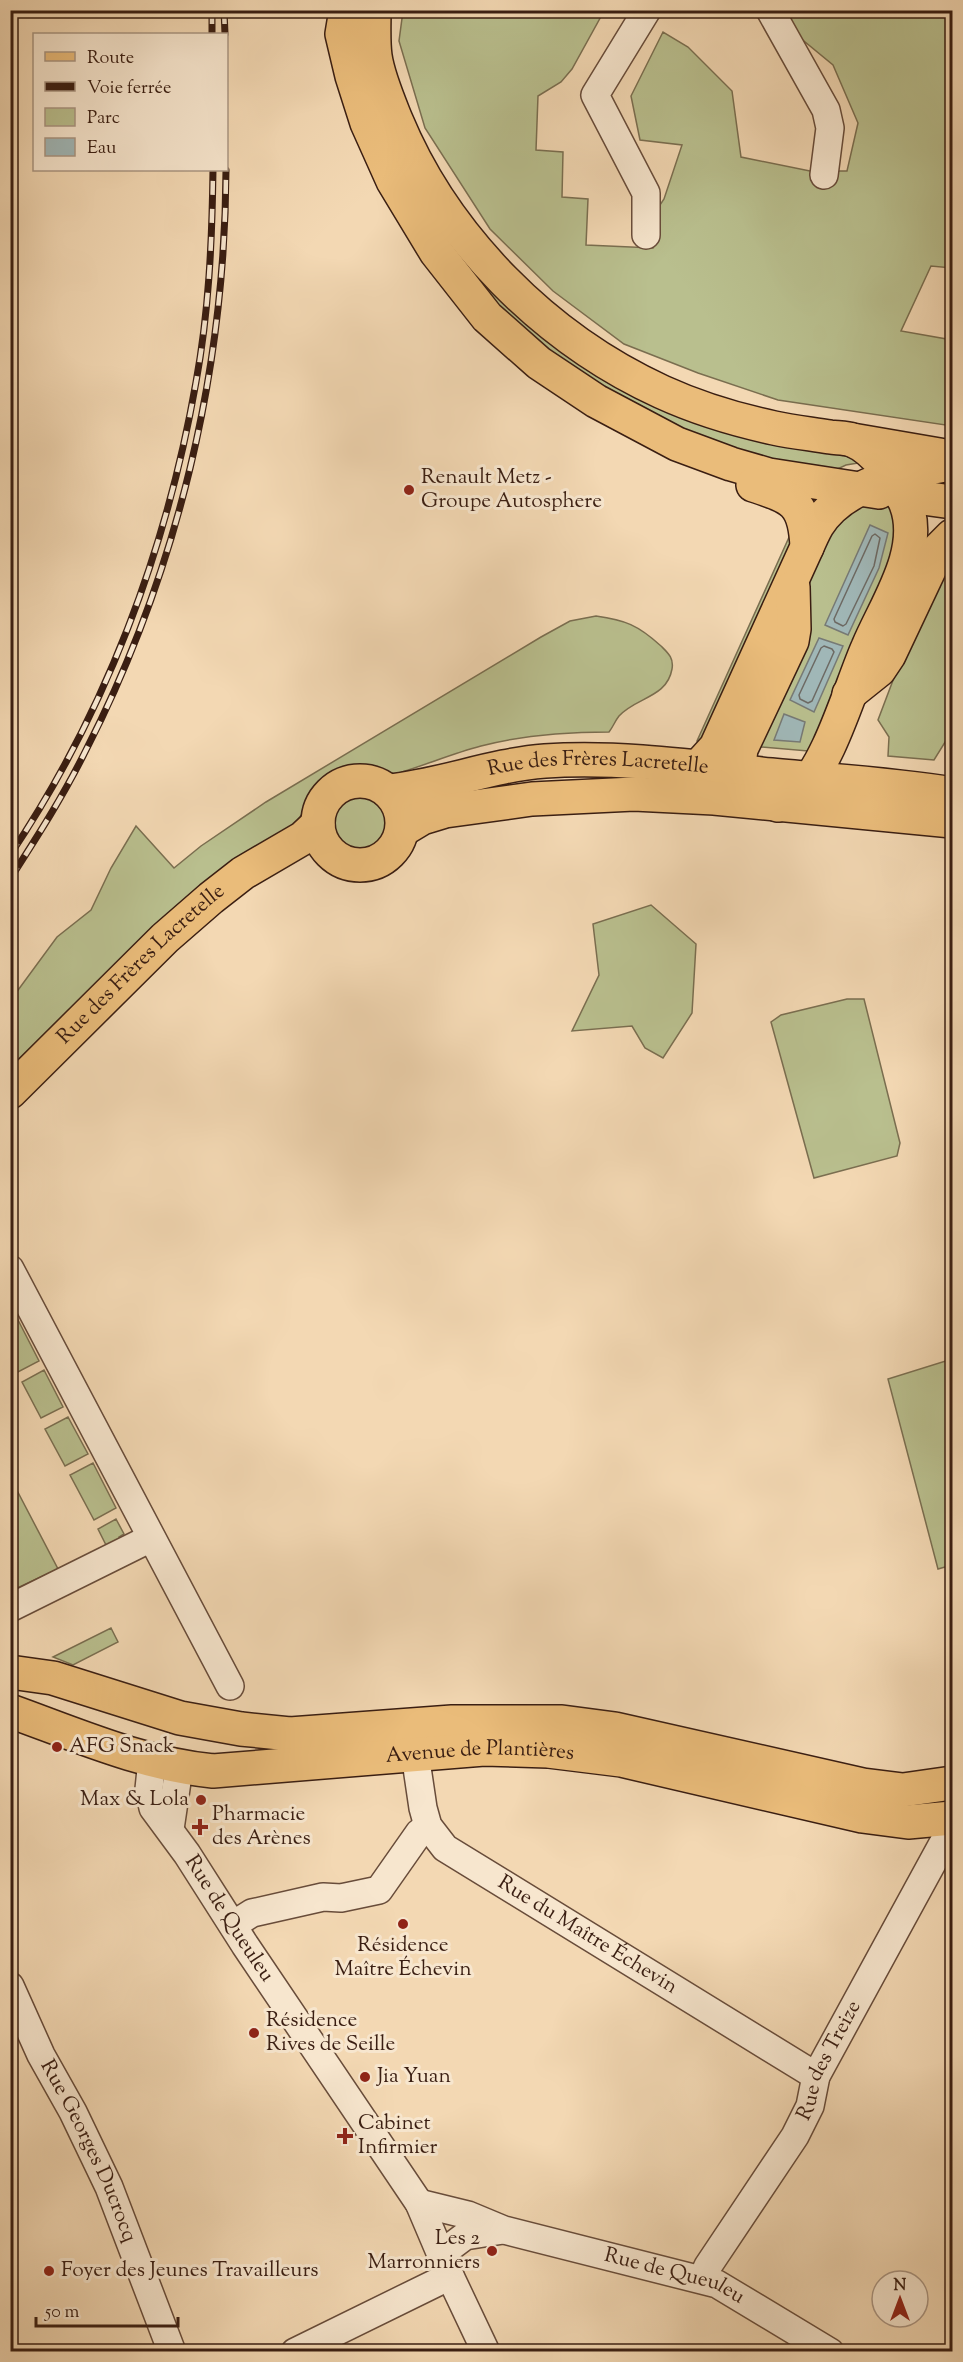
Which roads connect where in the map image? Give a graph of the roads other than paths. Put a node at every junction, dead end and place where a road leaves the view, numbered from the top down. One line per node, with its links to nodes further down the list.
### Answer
1 (375, 10): 8 (main road)
2 (647, 10): 6 (street)
3 (770, 10): 5 (street)
4 (338, 18): 7 (main road)
5 (824, 175)
6 (646, 235)
7 (619, 414): 12 (main road); 15 (main road)
8 (852, 440): 9 (main road); 11 (main road)
9 (952, 458)
10 (952, 464): 11 (main road)
11 (896, 486): 12 (main road); 13 (main road); 17 (main road)
12 (860, 489): 15 (main road)
13 (952, 502)
14 (952, 536): 17 (main road)
15 (807, 547): 16 (main road)
16 (793, 579): 18 (main road); 21 (main road)
17 (849, 694): 19 (main road)
18 (697, 768): 20 (main road, Rue des Frères Lacretelle); 21 (main road, Rue des Frères Lacretelle)
19 (810, 779): 21 (main road, Rue des Frères Lacretelle); 21 (main road); 22 (main road, Rue des Frères Lacretelle)
20 (388, 791): 23 (main road); 24 (main road)
21 (754, 793): 22 (main road); 23 (main road, Rue des Frères Lacretelle)
22 (951, 808)
23 (402, 830): 24 (main road)
24 (321, 835): 25 (main road, Rue des Frères Lacretelle)
25 (10, 1092)
26 (10, 1269): 27 (street)
27 (151, 1538): 28 (street); 30 (street)
28 (10, 1608)
29 (10, 1672): 32 (main road, Avenue de Plantières)
30 (230, 1686)
31 (10, 1711): 34 (main road, Avenue de Plantières)
32 (180, 1718): 34 (main road); 35 (main road, Avenue de Plantières)
33 (415, 1754): 34 (main road, Avenue de Plantières); 36 (street, Rue du Maître Échevin); 37 (main road, Avenue de Plantières)
34 (165, 1764): 38 (street, Rue de Queuleu)
35 (952, 1783)
36 (428, 1826): 38 (street); 40 (street, Rue du Maître Échevin)
37 (947, 1828): 40 (street, Rue des Treize)
38 (233, 1925): 41 (street, Rue de Queuleu)
39 (10, 1986): 45 (street, Rue Georges Ducrocq)
40 (816, 2076): 44 (street, Rue des Treize)
41 (419, 2203): 42 (street, Rue de Queuleu); 43 (street)
42 (504, 2230): 43 (street, Rue de Queuleu); 44 (street, Rue de Queuleu)
43 (446, 2265): 46 (street, Rue de Queuleu); 47 (street)
44 (702, 2279): 48 (street, Rue de Queuleu)
45 (172, 2352)
46 (295, 2352)
47 (486, 2352)
48 (830, 2352)

